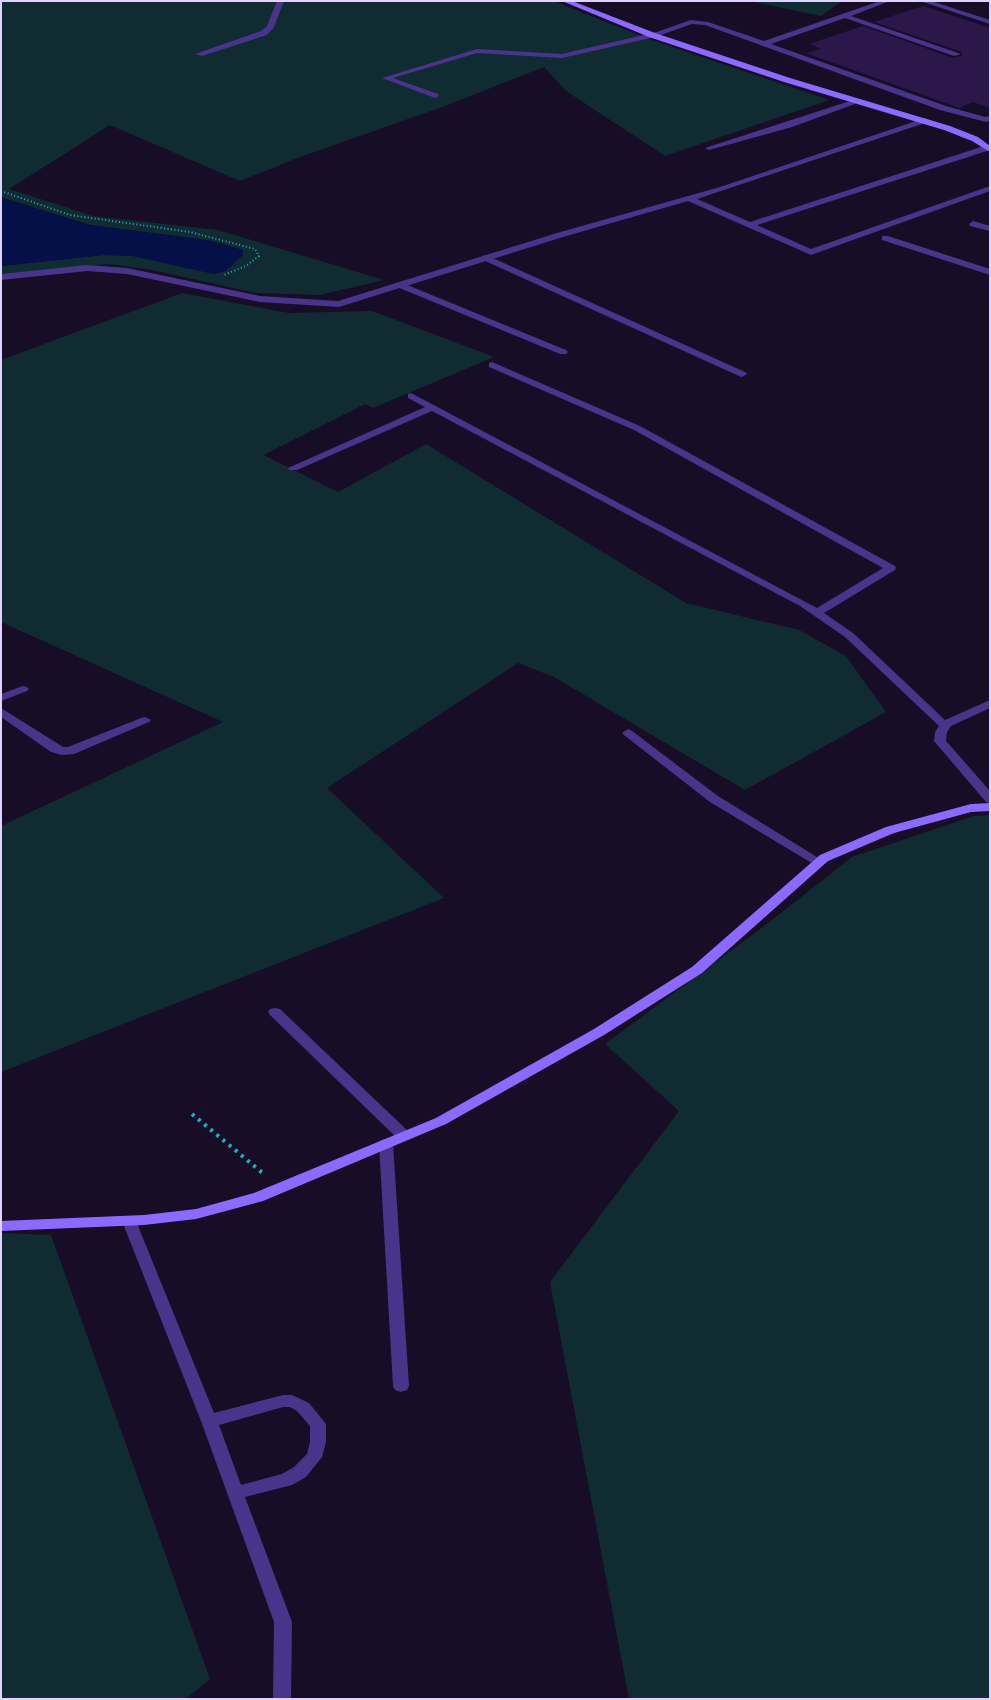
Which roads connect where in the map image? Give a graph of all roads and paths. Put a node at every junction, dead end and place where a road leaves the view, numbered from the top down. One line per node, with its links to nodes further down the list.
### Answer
1 (281, 1): 9 (street)
2 (565, 1): 7 (street)
3 (886, 1): 5 (street)
4 (922, 1): 6 (street)
5 (845, 16): 8 (street); 10 (street)
6 (990, 22)
7 (652, 35): 8 (street); 11 (street); 12 (street)
8 (764, 44): 13 (street)
9 (199, 54)
10 (957, 54)
11 (434, 96)
12 (858, 101): 14 (street); 17 (street)
13 (943, 108): 14 (street); 15 (street)
14 (913, 117): 16 (street)
15 (990, 118)
16 (925, 120): 18 (street); 21 (street)
17 (709, 148)
18 (989, 149): 23 (street)
19 (990, 188): 23 (street)
20 (1, 191): 28 (path)
21 (690, 198): 23 (street); 26 (street)
22 (974, 224): 24 (street)
23 (749, 225)
24 (990, 229)
25 (885, 238): 27 (street)
26 (486, 258): 30 (street); 33 (street)
27 (990, 272)
28 (220, 276)
29 (1, 277): 30 (street)
30 (400, 285): 31 (street)
31 (563, 352)
32 (492, 365): 37 (street)
33 (742, 374)
34 (411, 396): 35 (street)
35 (433, 407): 36 (street); 37 (street)
36 (293, 468)
37 (816, 613): 43 (street)
38 (23, 689): 39 (street)
39 (1, 698)
40 (990, 703): 43 (street)
41 (1, 711): 42 (street)
42 (145, 720)
43 (945, 726): 45 (street)
44 (628, 733): 47 (street)
45 (990, 799)
46 (990, 807): 47 (street)
47 (819, 862): 50 (street)
48 (275, 1012): 50 (street)
49 (192, 1114): 52 (path)
50 (404, 1136): 51 (street)
51 (386, 1144): 52 (street); 55 (street)
52 (279, 1188): 53 (street)
53 (129, 1221): 54 (street); 56 (street)
54 (1, 1226)
55 (401, 1386)
56 (209, 1421): 57 (street); 57 (street)
57 (236, 1493): 58 (street)
58 (282, 1699)

